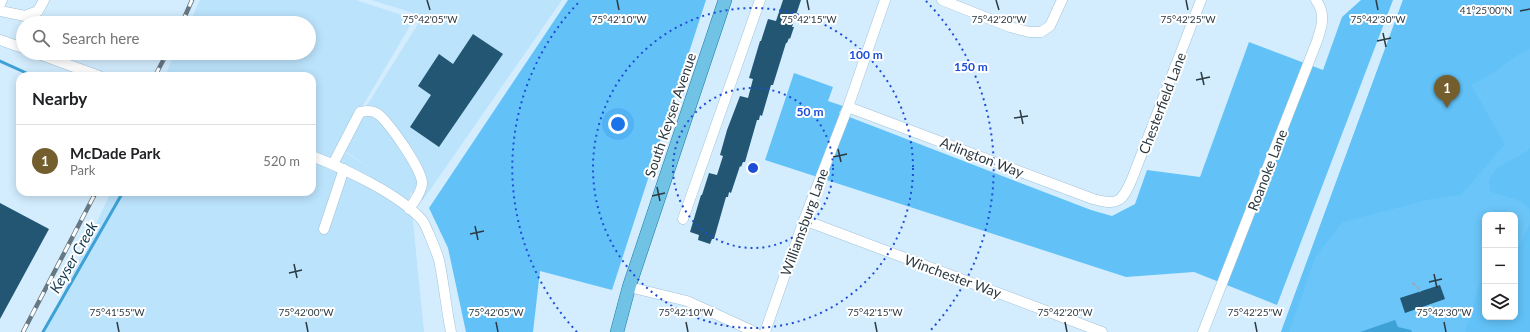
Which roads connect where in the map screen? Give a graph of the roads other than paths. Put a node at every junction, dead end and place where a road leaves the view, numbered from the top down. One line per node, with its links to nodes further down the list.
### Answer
1 (2, 0): 10 (street)
2 (44, 0): 11 (street)
3 (725, 0): 25 (main road, South Keyser Avenue)
4 (760, 0): 22 (street)
5 (884, 0): 16 (street, Williamsburg Lane)
6 (942, 0): 7 (street)
7 (1062, 0)
8 (1201, 0): 20 (street, Chesterfield Lane)
9 (1319, 3): 31 (street, Roanoke Lane)
10 (0, 4)
11 (0, 11)
12 (0, 40): 13 (street)
13 (16, 46)
14 (55, 60): 15 (street)
15 (88, 72)
16 (848, 107): 20 (street, Arlington Way); 23 (street, Williamsburg Lane)
17 (316, 158): 18 (street)
18 (333, 164): 19 (street); 21 (street)
19 (344, 170): 21 (street); 24 (street)
20 (1117, 202)
21 (409, 209): 26 (street)
22 (683, 219)
23 (804, 220): 29 (street, Williamsburg Lane); 30 (street, Winchester Way)
24 (324, 229)
25 (628, 287): 27 (main road, South Keyser Avenue); 28 (street)
26 (451, 332)
27 (617, 332)
28 (755, 332)
29 (765, 332)
30 (1102, 332)
31 (1203, 332)

